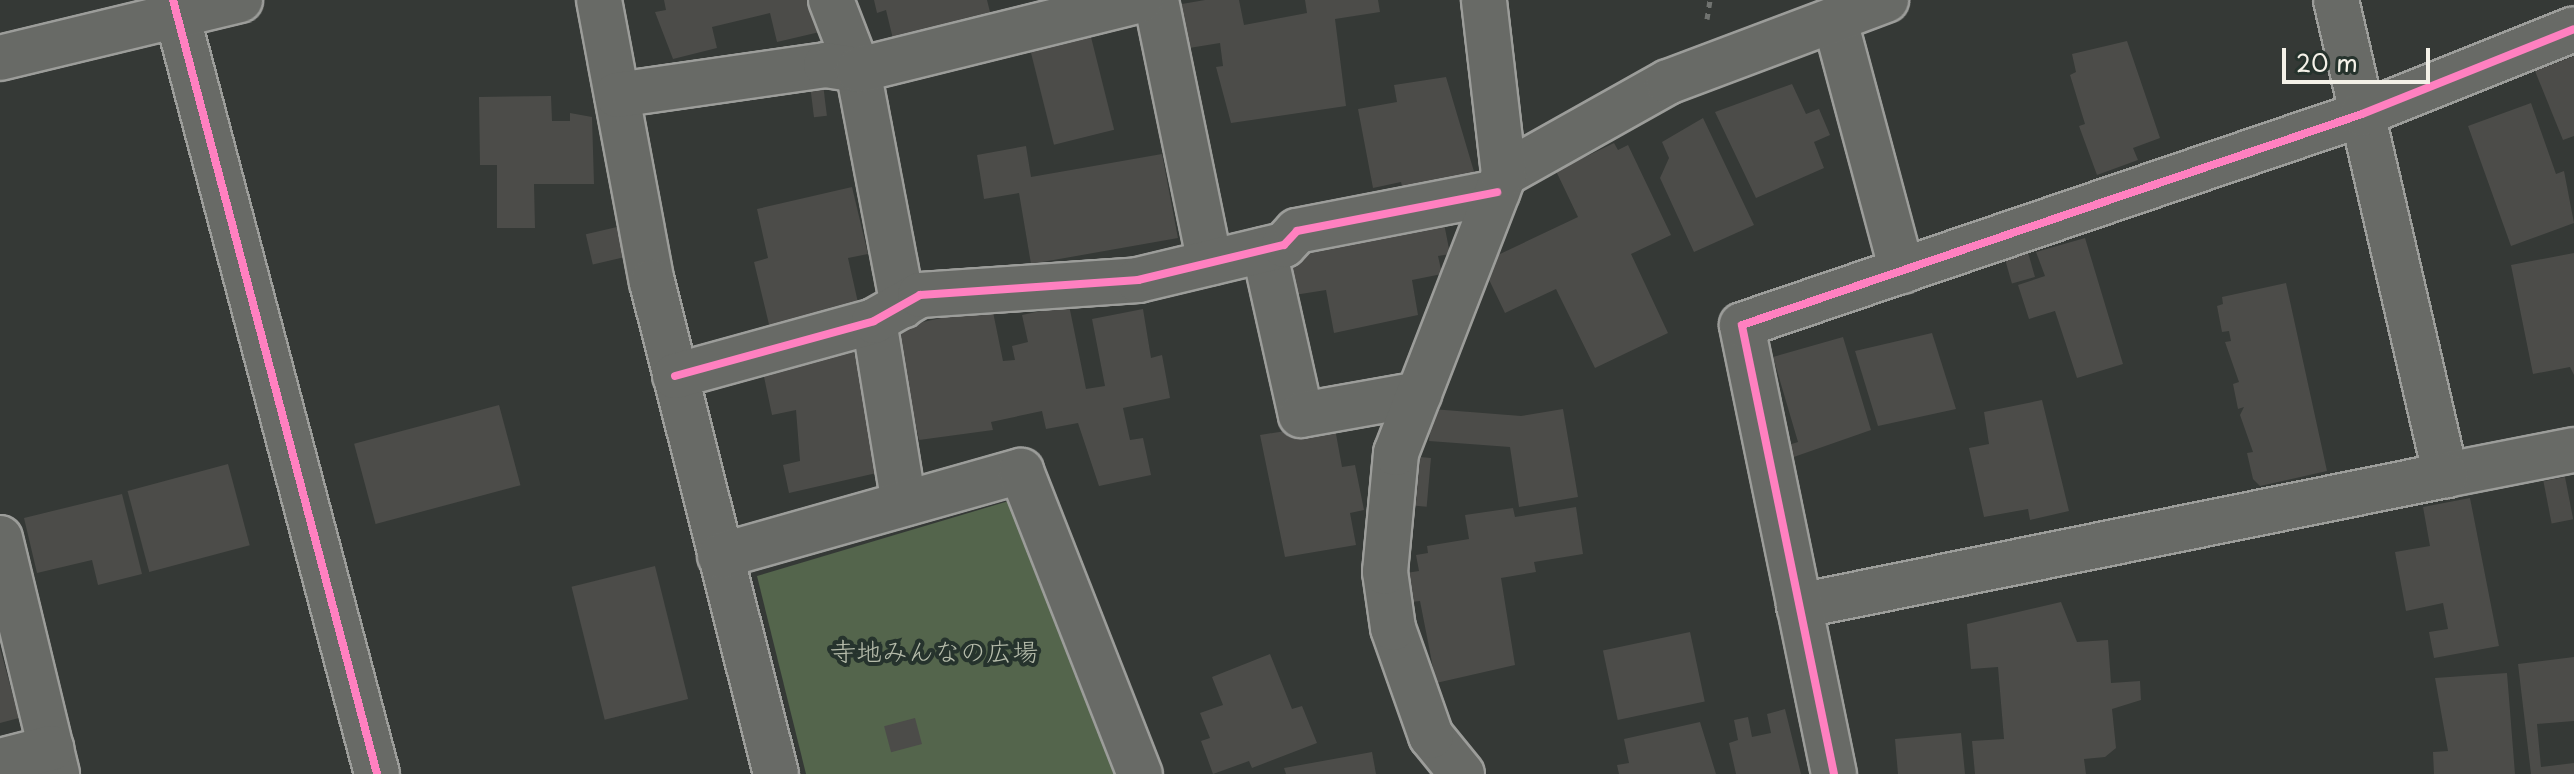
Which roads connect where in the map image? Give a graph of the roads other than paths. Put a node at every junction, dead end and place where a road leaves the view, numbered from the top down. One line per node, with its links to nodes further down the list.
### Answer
1 (240, 0): 9 (street)
2 (599, 0): 14 (street)
3 (831, 0): 13 (street)
4 (1140, 0): 13 (street)
5 (1156, 0): 18 (street)
6 (1484, 0): 16 (street)
7 (1886, 0): 10 (street)
8 (2336, 0): 15 (street)
9 (175, 7): 12 (street); 31 (street)
10 (1835, 21): 16 (street); 19 (street)
11 (2574, 29): 15 (street)
12 (0, 58)
13 (858, 70): 14 (street); 20 (street)
14 (617, 95): 21 (street)
15 (2362, 114): 19 (street); 24 (street)
16 (1501, 183): 17 (street); 22 (street)
17 (1264, 250): 18 (street); 22 (street)
18 (1210, 262): 20 (street)
19 (1902, 271): 28 (street)
20 (888, 313): 21 (street); 25 (street)
21 (675, 376): 27 (street)
22 (1419, 394): 34 (street)
23 (2574, 450): 24 (street)
24 (2446, 475): 28 (street)
25 (904, 504): 27 (street); 33 (street)
26 (0, 538): 30 (street)
27 (720, 556): 32 (street)
28 (1799, 606): 35 (street)
29 (0, 761): 30 (street)
30 (54, 761)
31 (377, 774)
32 (776, 774)
33 (1140, 774)
34 (1462, 774)
35 (1834, 774)

